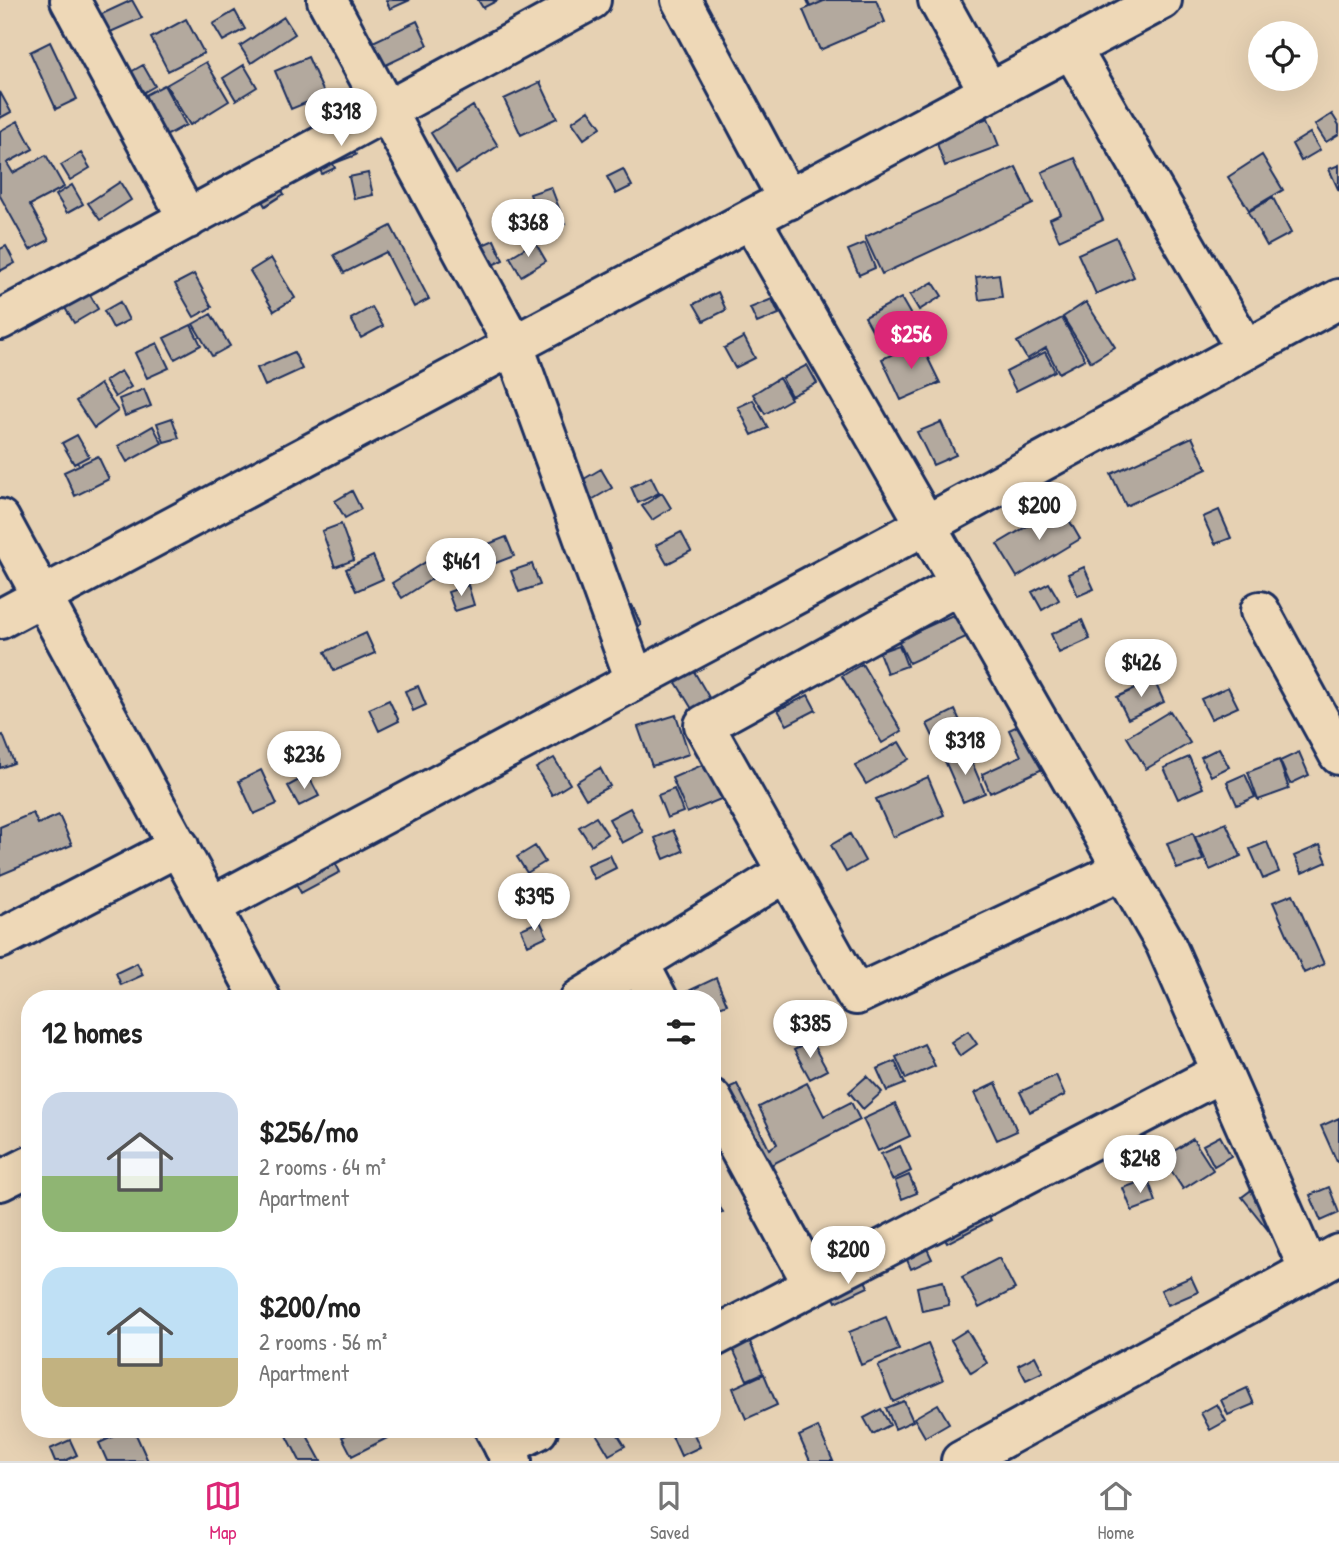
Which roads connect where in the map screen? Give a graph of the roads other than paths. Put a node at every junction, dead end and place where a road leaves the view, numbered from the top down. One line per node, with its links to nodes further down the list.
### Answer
1 (70, 0): 11 (street)
2 (327, 0): 9 (street)
3 (591, 0): 9 (street)
4 (681, 0): 10 (street)
5 (938, 0): 8 (street)
6 (1162, 0): 7 (street)
7 (1071, 48): 8 (street); 16 (street)
8 (989, 92): 10 (street)
9 (386, 110): 11 (street); 15 (street)
10 (788, 200): 12 (street)
11 (188, 219): 14 (street)
12 (751, 219): 15 (street); 18 (street)
13 (1339, 299): 16 (street)
14 (0, 320)
15 (514, 346): 20 (street); 23 (street)
16 (1246, 350): 18 (street)
17 (0, 519): 20 (street)
18 (926, 524): 19 (street); 23 (street)
19 (960, 584): 26 (street); 27 (street)
20 (42, 597): 22 (street); 25 (street)
21 (1260, 611): 24 (street)
22 (0, 619)
23 (635, 680): 28 (street)
24 (1339, 753)
25 (179, 846): 28 (street); 29 (street)
26 (1122, 870): 27 (street); 34 (street)
27 (787, 872): 30 (street)
28 (212, 906): 31 (street)
29 (0, 939)
30 (639, 963): 32 (street); 33 (street)
31 (256, 990)
32 (595, 990)
33 (654, 990)
34 (1222, 1072): 38 (street); 39 (street)
35 (721, 1115): 39 (street)
36 (21, 1170): 37 (street)
37 (0, 1181)
38 (1324, 1262): 43 (street)
39 (813, 1285): 40 (street)
40 (721, 1333)
41 (520, 1438): 42 (street)
42 (503, 1446)
43 (961, 1461)

